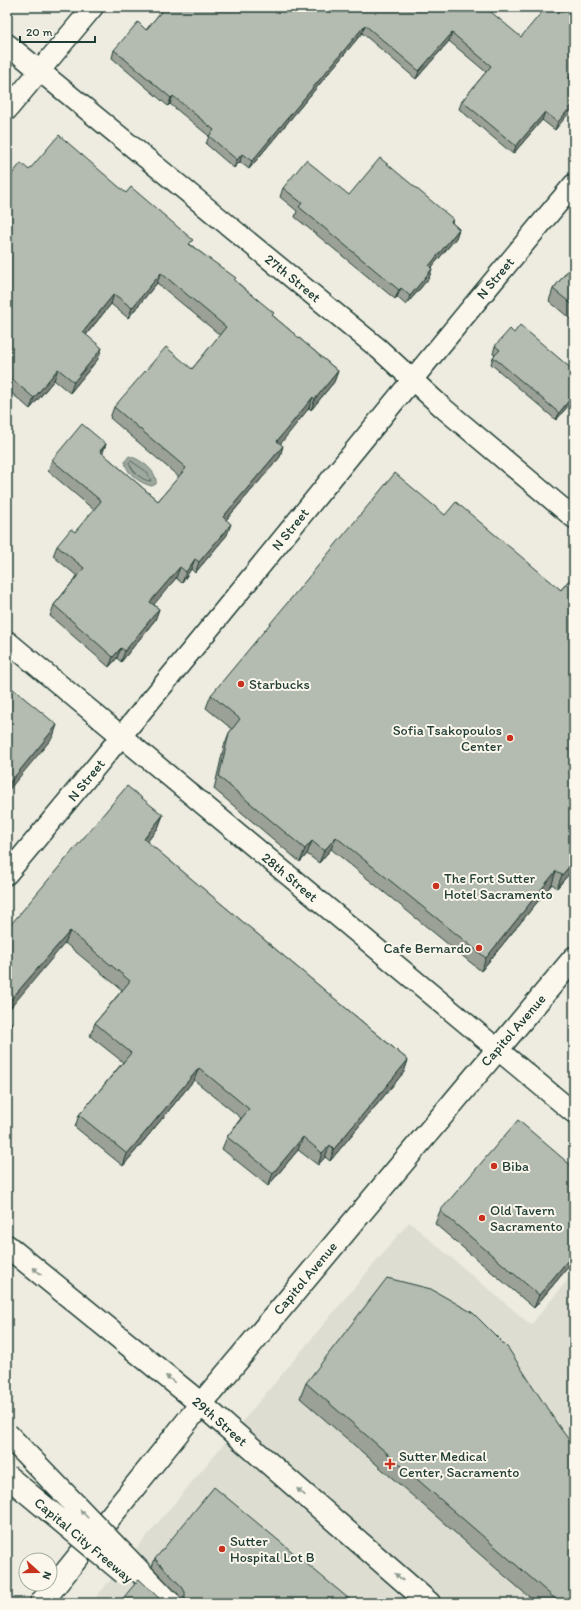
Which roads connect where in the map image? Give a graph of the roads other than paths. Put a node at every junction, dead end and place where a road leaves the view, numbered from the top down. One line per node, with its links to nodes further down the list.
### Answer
1 (93, 7): 3 (street)
2 (7, 44): 3 (street, 27th Street)
3 (40, 71): 4 (street); 6 (street, 27th Street)
4 (7, 110)
5 (574, 184): 6 (street, N Street)
6 (411, 380): 7 (street, 27th Street); 9 (street, N Street)
7 (574, 518)
8 (7, 641): 9 (street, 28th Street)
9 (121, 736): 10 (street, N Street); 12 (street, 28th Street)
10 (7, 874)
11 (574, 958): 12 (main road, Capitol Avenue)
12 (497, 1048): 13 (street, 28th Street); 15 (main road, Capitol Avenue)
13 (574, 1113)
14 (7, 1246): 15 (main road, 29th Street, one-way to 14)
15 (200, 1404): 18 (main road, Capitol Avenue); 21 (main road, 29th Street, one-way to 15)
16 (7, 1434): 20 (main road, one-way to 16, bridge)
17 (7, 1476): 19 (main road, Capital City Freeway, bridge)
18 (41, 1603)
19 (160, 1603)
20 (170, 1603)
21 (428, 1603)

